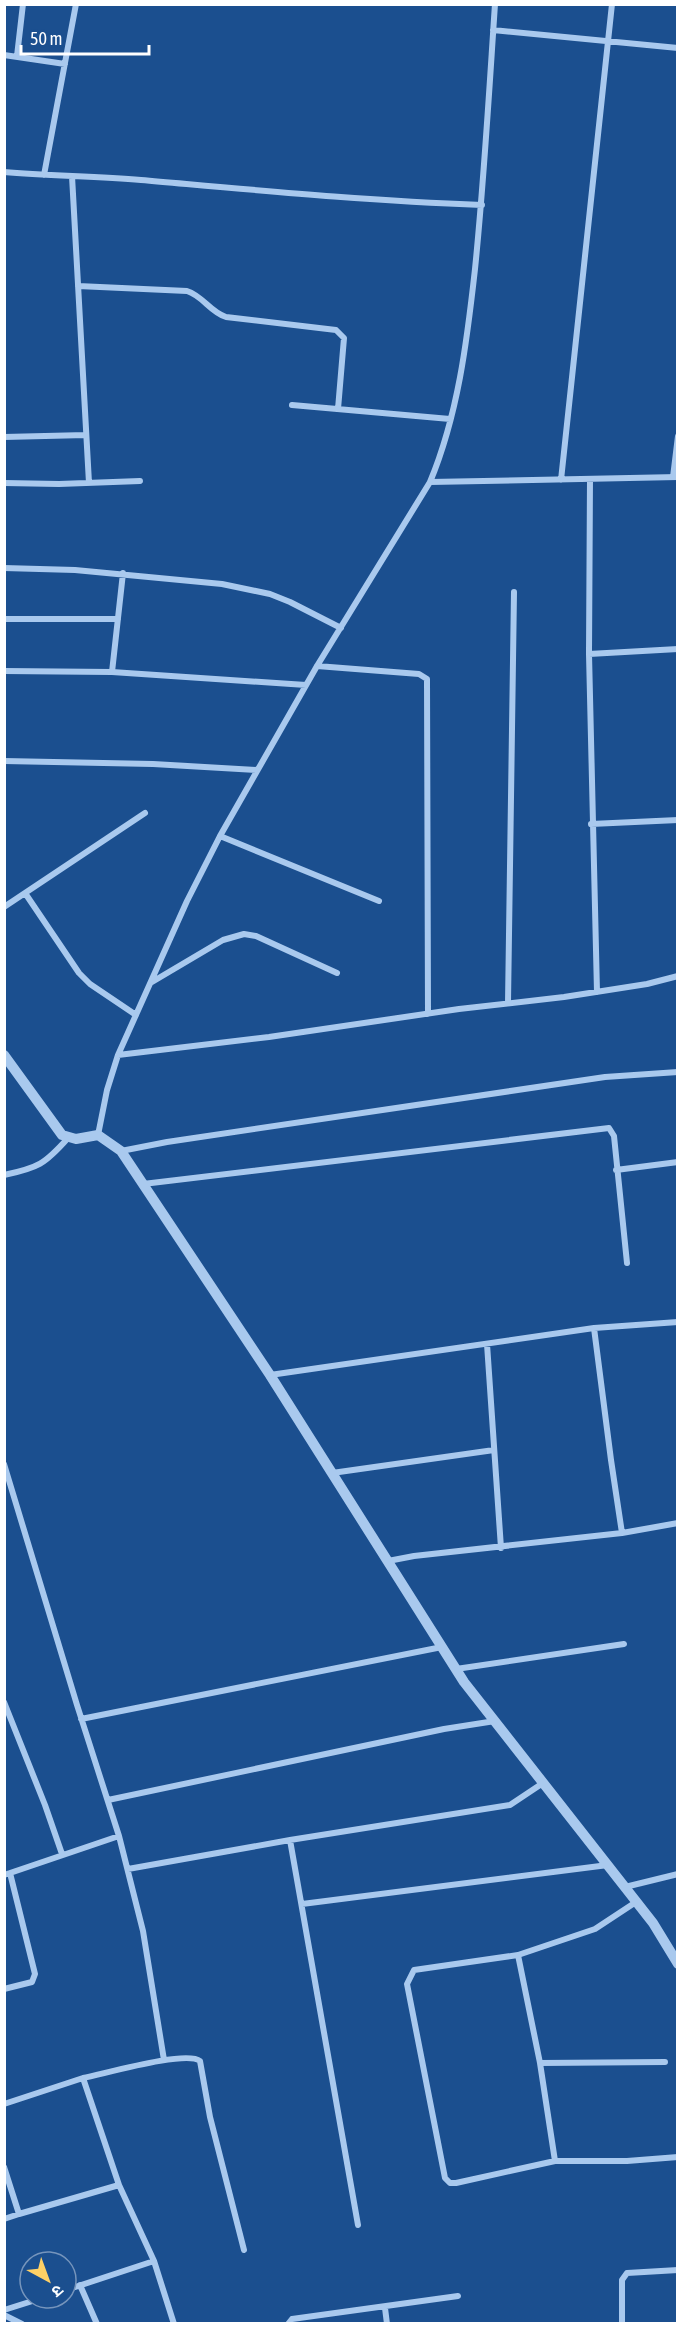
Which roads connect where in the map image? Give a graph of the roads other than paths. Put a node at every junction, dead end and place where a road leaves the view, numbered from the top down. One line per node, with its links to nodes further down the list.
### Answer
1 (23, 4): 9 (street)
2 (76, 4): 10 (street)
3 (495, 4): 5 (street)
4 (612, 4): 6 (street)
5 (493, 30): 6 (street); 14 (street)
6 (608, 40): 7 (street); 24 (street)
7 (678, 48)
8 (4, 55): 9 (street)
9 (17, 56): 10 (street)
10 (65, 64): 12 (street)
11 (4, 172): 12 (street)
12 (44, 175): 13 (street)
13 (72, 176): 14 (street); 15 (street)
14 (482, 205): 18 (street)
15 (78, 286): 17 (street); 19 (street)
16 (292, 405): 17 (street)
17 (338, 409): 18 (street)
18 (450, 419): 26 (street)
19 (86, 435): 20 (street); 28 (street)
20 (4, 436)
21 (678, 436): 22 (street)
22 (675, 477): 23 (street)
23 (590, 479): 24 (street); 36 (street)
24 (561, 480): 26 (street)
25 (140, 481): 28 (street)
26 (430, 482): 34 (street)
27 (4, 483): 28 (street)
28 (89, 483)
29 (4, 568): 30 (street)
30 (123, 573): 33 (street); 34 (street)
31 (514, 592): 54 (street)
32 (4, 619): 33 (street)
33 (118, 619): 39 (street)
34 (341, 628): 37 (street)
35 (678, 649): 36 (street)
36 (589, 654): 45 (street)
37 (317, 666): 40 (street); 55 (street)
38 (4, 671): 39 (street)
39 (112, 672): 40 (street)
40 (306, 685): 42 (street)
41 (4, 760): 42 (street)
42 (257, 770): 46 (street)
43 (145, 813): 47 (street)
44 (678, 820): 45 (street)
45 (591, 824): 53 (street)
46 (220, 836): 48 (street); 52 (street)
47 (25, 893): 49 (street); 56 (street)
48 (379, 901)
49 (4, 907)
50 (337, 973): 52 (street)
51 (678, 976): 53 (street)
52 (152, 982): 56 (street)
53 (597, 992): 54 (street)
54 (508, 1003): 55 (street)
55 (428, 1014): 57 (street)
56 (136, 1015): 57 (street)
57 (118, 1054): 60 (street)
58 (4, 1055): 61 (street)
59 (678, 1072): 62 (street)
60 (98, 1135): 61 (street); 62 (street)
61 (68, 1138): 65 (street)
62 (121, 1151): 66 (street)
63 (678, 1162): 64 (street)
64 (616, 1170): 66 (street); 67 (street)
65 (4, 1175)
66 (143, 1184): 71 (street)
67 (627, 1263)
68 (678, 1322): 69 (street)
69 (594, 1328): 70 (street); 76 (street)
70 (487, 1344): 71 (street); 72 (street)
71 (270, 1375): 74 (street)
72 (494, 1450): 74 (street); 77 (street)
73 (4, 1464): 83 (street)
74 (332, 1473): 78 (street)
75 (678, 1523): 76 (street)
76 (622, 1533): 77 (street)
77 (501, 1548): 78 (street)
78 (388, 1562): 80 (street)
79 (624, 1644): 81 (street)
80 (442, 1647): 81 (street); 83 (street)
81 (456, 1669): 84 (street)
82 (4, 1702): 89 (street)
83 (81, 1719): 86 (street)
84 (495, 1721): 85 (street); 86 (street)
85 (543, 1783): 88 (street); 90 (street)
86 (108, 1800): 87 (street)
87 (120, 1836): 89 (street); 91 (street)
88 (290, 1840): 91 (street); 96 (street)
89 (62, 1854): 92 (street)
90 (608, 1865): 94 (street); 96 (street)
91 (128, 1869): 100 (street)
92 (7, 1874): 99 (street)
93 (678, 1874): 94 (street)
94 (625, 1887): 95 (street)
95 (636, 1902): 97 (street); 98 (street)
96 (302, 1904): 111 (street)
97 (518, 1955): 102 (street); 106 (street)
98 (677, 1961)
99 (4, 1989)
100 (164, 2060): 103 (street); 112 (street)
101 (665, 2062): 102 (street)
102 (540, 2063): 106 (street)
103 (83, 2078): 104 (street); 108 (street)
104 (4, 2104)
105 (678, 2157): 106 (street)
106 (555, 2161)
107 (4, 2167): 109 (street)
108 (119, 2185): 109 (street); 113 (street)
109 (19, 2214): 110 (street)
110 (4, 2219)
111 (358, 2225)
112 (244, 2250)
113 (154, 2261): 115 (street); 121 (street)
114 (678, 2270): 124 (street)
115 (80, 2285): 120 (street)
116 (458, 2296): 117 (street)
117 (385, 2308): 122 (street); 123 (street)
118 (4, 2312): 119 (street)
119 (22, 2324)
120 (97, 2324)
121 (174, 2324)
122 (288, 2324)
123 (387, 2324)
124 (622, 2324)

